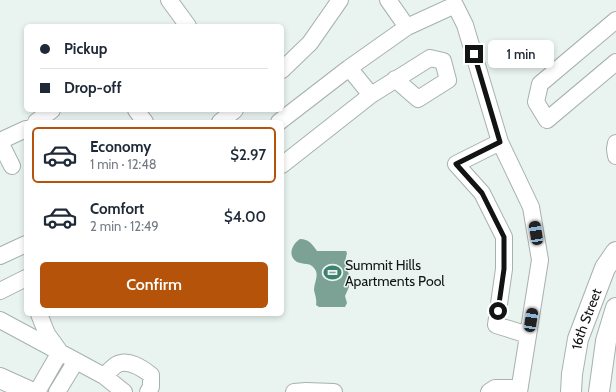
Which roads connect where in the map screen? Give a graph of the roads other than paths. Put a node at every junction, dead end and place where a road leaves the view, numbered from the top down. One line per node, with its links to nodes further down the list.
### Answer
1 (169, 0): 7 (street)
2 (340, 0): 10 (street)
3 (388, 0): 8 (street)
4 (453, 3): 5 (street); 21 (street)
5 (435, 6): 8 (street)
6 (616, 20): 9 (street)
7 (187, 24)
8 (407, 27): 11 (street)
9 (616, 62)
10 (284, 68)
11 (349, 68): 13 (street); 18 (street)
12 (395, 78): 13 (street)
13 (371, 95): 24 (street)
14 (49, 112): 16 (street)
15 (233, 112): 17 (street)
16 (39, 120)
17 (223, 120)
18 (282, 120)
19 (24, 130): 20 (street)
20 (0, 142): 25 (street)
21 (500, 142): 34 (street); 34 (street)
22 (616, 143): 23 (street)
23 (616, 156)
24 (284, 163)
25 (12, 166)
26 (24, 245): 28 (street)
27 (616, 252): 36 (main road, 16th Street)
28 (0, 256)
29 (24, 279): 30 (street)
30 (0, 291)
31 (616, 308): 51 (main road, 16th Street)
32 (41, 316): 35 (street)
33 (0, 320): 35 (street)
34 (528, 335): 40 (street)
35 (60, 352): 37 (street); 42 (street)
36 (575, 357): 49 (main road, 16th Street); 50 (main road)
37 (76, 361): 38 (street); 43 (street)
38 (104, 376): 44 (street); 45 (street)
39 (0, 378): 41 (main road)
40 (519, 390): 48 (street)
41 (31, 392)
42 (37, 392)
43 (57, 392)
44 (124, 392)
45 (148, 392)
46 (294, 392): 47 (street)
47 (334, 392)
48 (489, 392)
49 (571, 392)
50 (582, 392)
51 (599, 392)

